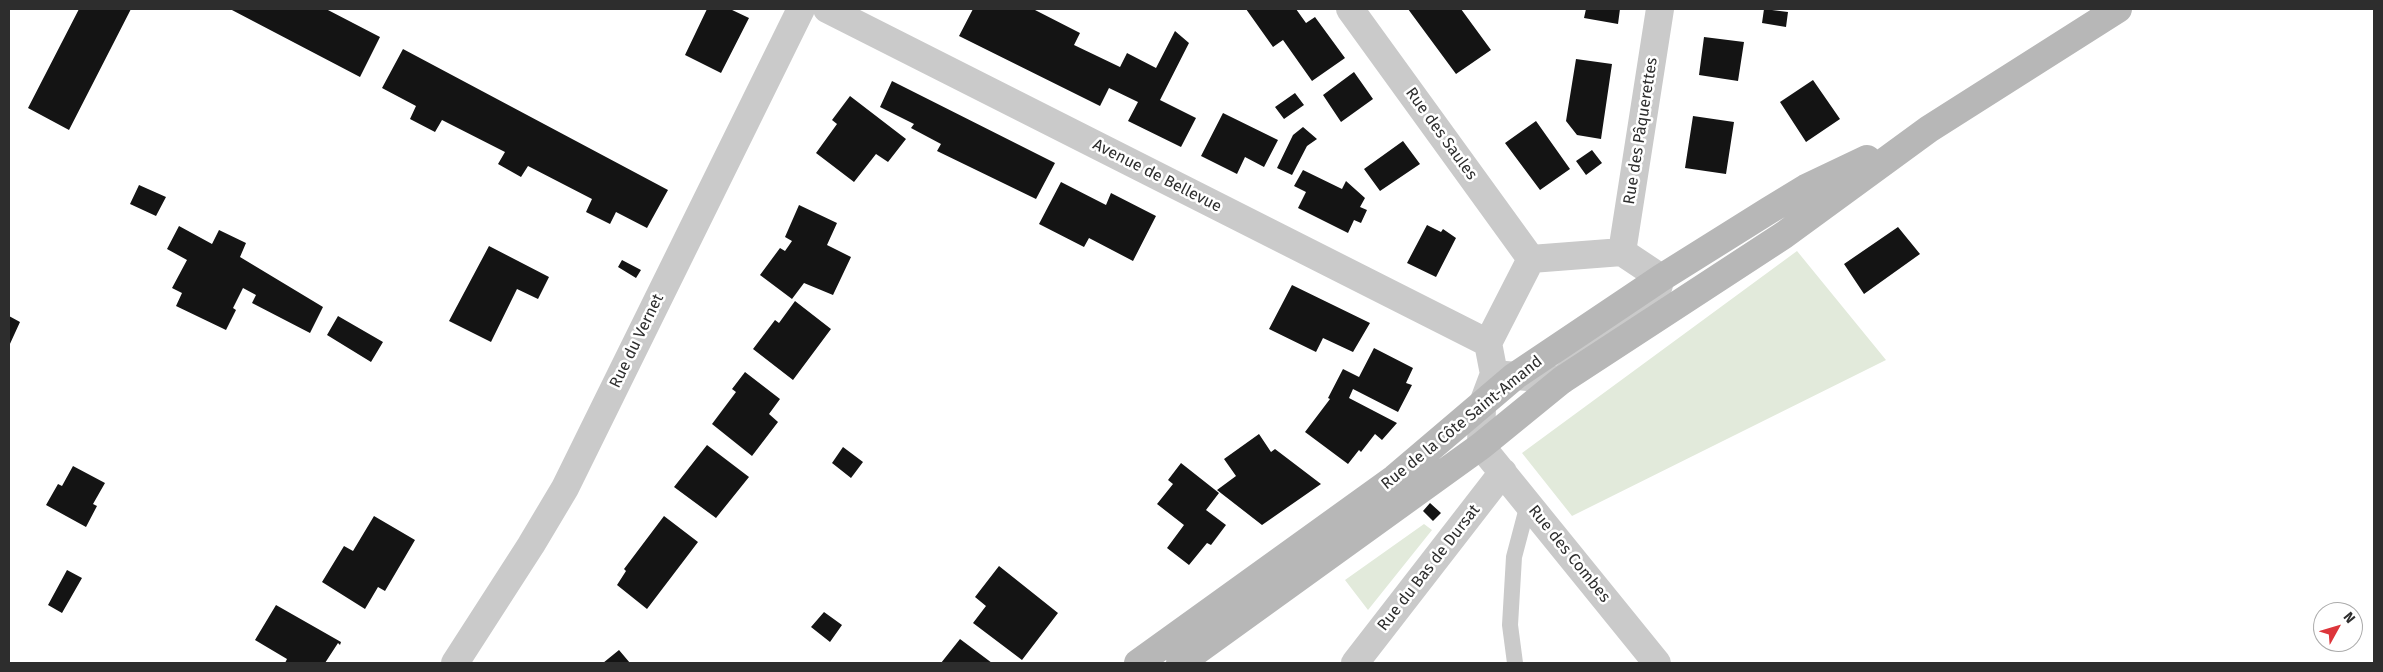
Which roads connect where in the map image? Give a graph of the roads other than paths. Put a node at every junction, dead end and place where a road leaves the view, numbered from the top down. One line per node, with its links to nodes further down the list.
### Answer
1 (800, 9): 17 (street, Rue du Vernet)
2 (827, 9): 10 (street, Avenue de Bellevue)
3 (1350, 9): 8 (street, Rue des Saules)
4 (1660, 9): 7 (street, Rue des Pâquerettes)
5 (2118, 9): 6 (main road)
6 (1929, 129): 9 (main road, Rue de la Côte Saint-Amand); 12 (main road, Rue de la Côte Saint-Amand)
7 (1622, 252): 8 (street); 9 (street)
8 (1531, 259): 10 (street)
9 (1661, 278): 11 (main road, Rue de la Côte Saint-Amand); 12 (street)
10 (1488, 344): 11 (street)
11 (1505, 375): 12 (street); 13 (main road, Rue de la Côte Saint-Amand)
12 (1562, 380): 14 (main road, Rue de la Côte Saint-Amand)
13 (1482, 406): 14 (street); 18 (main road, Rue de la Côte Saint-Amand)
14 (1481, 446): 15 (street, Rue des Combes); 19 (main road, Rue de la Côte Saint-Amand)
15 (1503, 472): 16 (street, Rue des Combes); 20 (street, Rue du Bas de Dursat)
16 (1528, 504): 21 (lane); 22 (street, Rue des Combes)
17 (455, 663)
18 (1138, 663)
19 (1180, 663)
20 (1356, 663)
21 (1515, 663)
22 (1657, 663)

